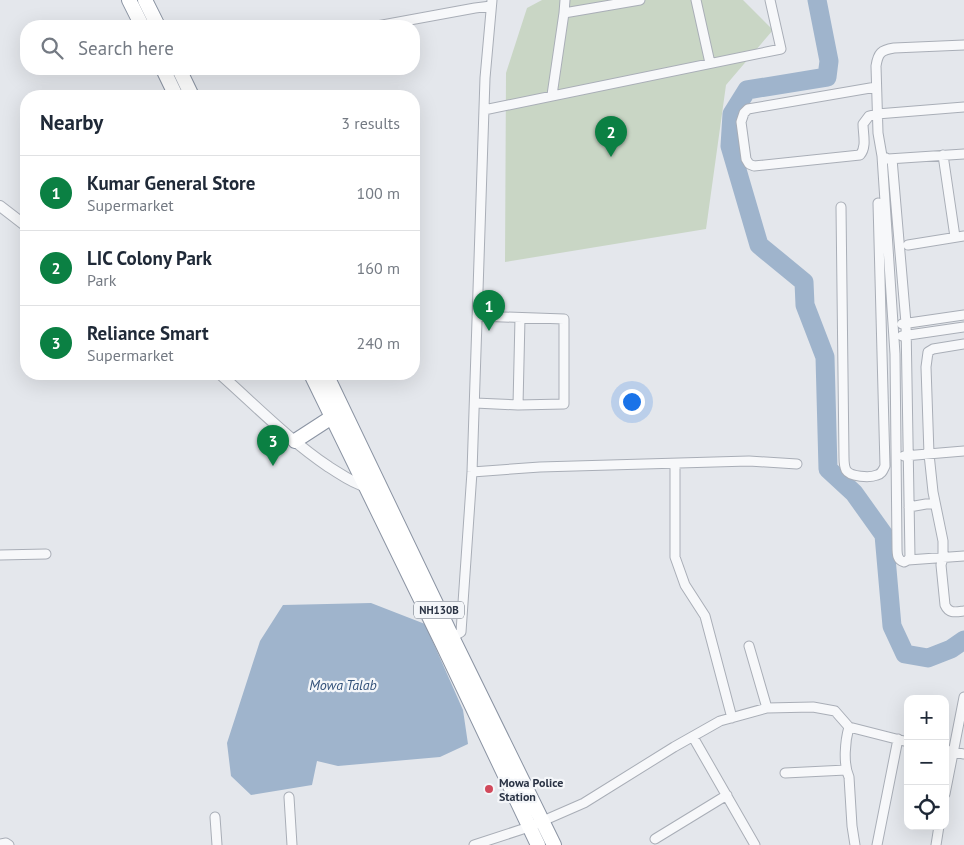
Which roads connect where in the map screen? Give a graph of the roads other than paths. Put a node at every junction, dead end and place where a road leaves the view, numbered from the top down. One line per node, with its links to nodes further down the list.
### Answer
1 (129, 0): 9 (highway)
2 (145, 0): 10 (highway)
3 (565, 0): 8 (street)
4 (640, 0): 8 (street)
5 (696, 0): 13 (street)
6 (770, 0): 13 (street)
7 (491, 3): 11 (street); 21 (street)
8 (564, 12): 19 (street)
9 (139, 20)
10 (155, 20)
11 (410, 20)
12 (964, 45): 16 (street)
13 (710, 63): 19 (street)
14 (166, 75): 17 (highway)
15 (182, 75): 18 (highway)
16 (876, 87): 22 (street); 22 (street)
17 (173, 90)
18 (189, 90)
19 (552, 95): 21 (street)
20 (964, 107): 22 (street)
21 (484, 110): 33 (street)
22 (877, 114): 25 (street)
23 (964, 154): 24 (street)
24 (943, 155): 25 (street); 30 (street)
25 (887, 158): 35 (street); 37 (street)
26 (878, 203): 38 (street)
27 (0, 206): 29 (street)
28 (841, 207): 38 (street)
29 (20, 221)
30 (959, 237): 31 (street)
31 (908, 244)
32 (964, 315): 35 (street)
33 (477, 316): 34 (street); 46 (street)
34 (520, 318): 47 (street); 47 (street)
35 (906, 323): 37 (street); 39 (street)
36 (964, 327): 39 (street)
37 (894, 331): 38 (street); 39 (street); 44 (street)
38 (881, 332)
39 (907, 335): 45 (street)
40 (964, 344): 53 (street)
41 (227, 380): 51 (street)
42 (314, 380): 48 (highway, NH130B)
43 (329, 380): 68 (highway, NH130B)
44 (896, 382): 45 (street); 49 (street)
45 (908, 382): 50 (street)
46 (475, 403): 47 (street); 58 (street)
47 (518, 405)
48 (332, 417): 51 (highway); 59 (highway, NH130B)
49 (896, 420): 50 (street); 54 (street)
50 (908, 420): 55 (street)
51 (295, 441): 59 (street)
52 (964, 452): 53 (street)
53 (929, 454): 55 (street); 60 (street)
54 (896, 456): 55 (street); 66 (street)
55 (909, 456): 61 (street)
56 (675, 464): 57 (street); 58 (street); 72 (street)
57 (796, 464)
58 (472, 472): 68 (street)
59 (367, 487): 68 (highway, NH130B)
60 (936, 504): 61 (street); 65 (street)
61 (909, 507): 66 (street)
62 (46, 554): 63 (street)
63 (0, 555)
64 (964, 556): 65 (street)
65 (943, 558): 66 (street); 67 (street)
66 (908, 560)
67 (964, 611)
68 (447, 640): 84 (highway, NH130B); 85 (highway, NH130B)
69 (748, 646): 71 (street)
70 (964, 697): 77 (street)
71 (768, 708): 72 (street); 73 (street)
72 (732, 718): 74 (street)
73 (849, 728): 75 (street); 79 (street)
74 (693, 737): 81 (street); 84 (street)
75 (898, 740): 76 (street); 97 (street)
76 (904, 741)
77 (949, 751): 78 (street)
78 (964, 754)
79 (846, 770): 80 (street); 96 (street)
80 (786, 773)
81 (727, 795): 87 (street); 95 (street)
82 (289, 798): 91 (street)
83 (214, 817): 90 (street)
84 (543, 822): 85 (street); 94 (highway, NH130B)
85 (529, 827): 92 (street); 93 (highway, NH130B)
86 (938, 830): 98 (street)
87 (655, 838)
88 (0, 844): 89 (street)
89 (9, 845)
90 (217, 845)
91 (292, 845)
92 (474, 845)
93 (538, 845)
94 (554, 845)
95 (755, 845)
96 (855, 845)
97 (876, 845)
98 (936, 845)

